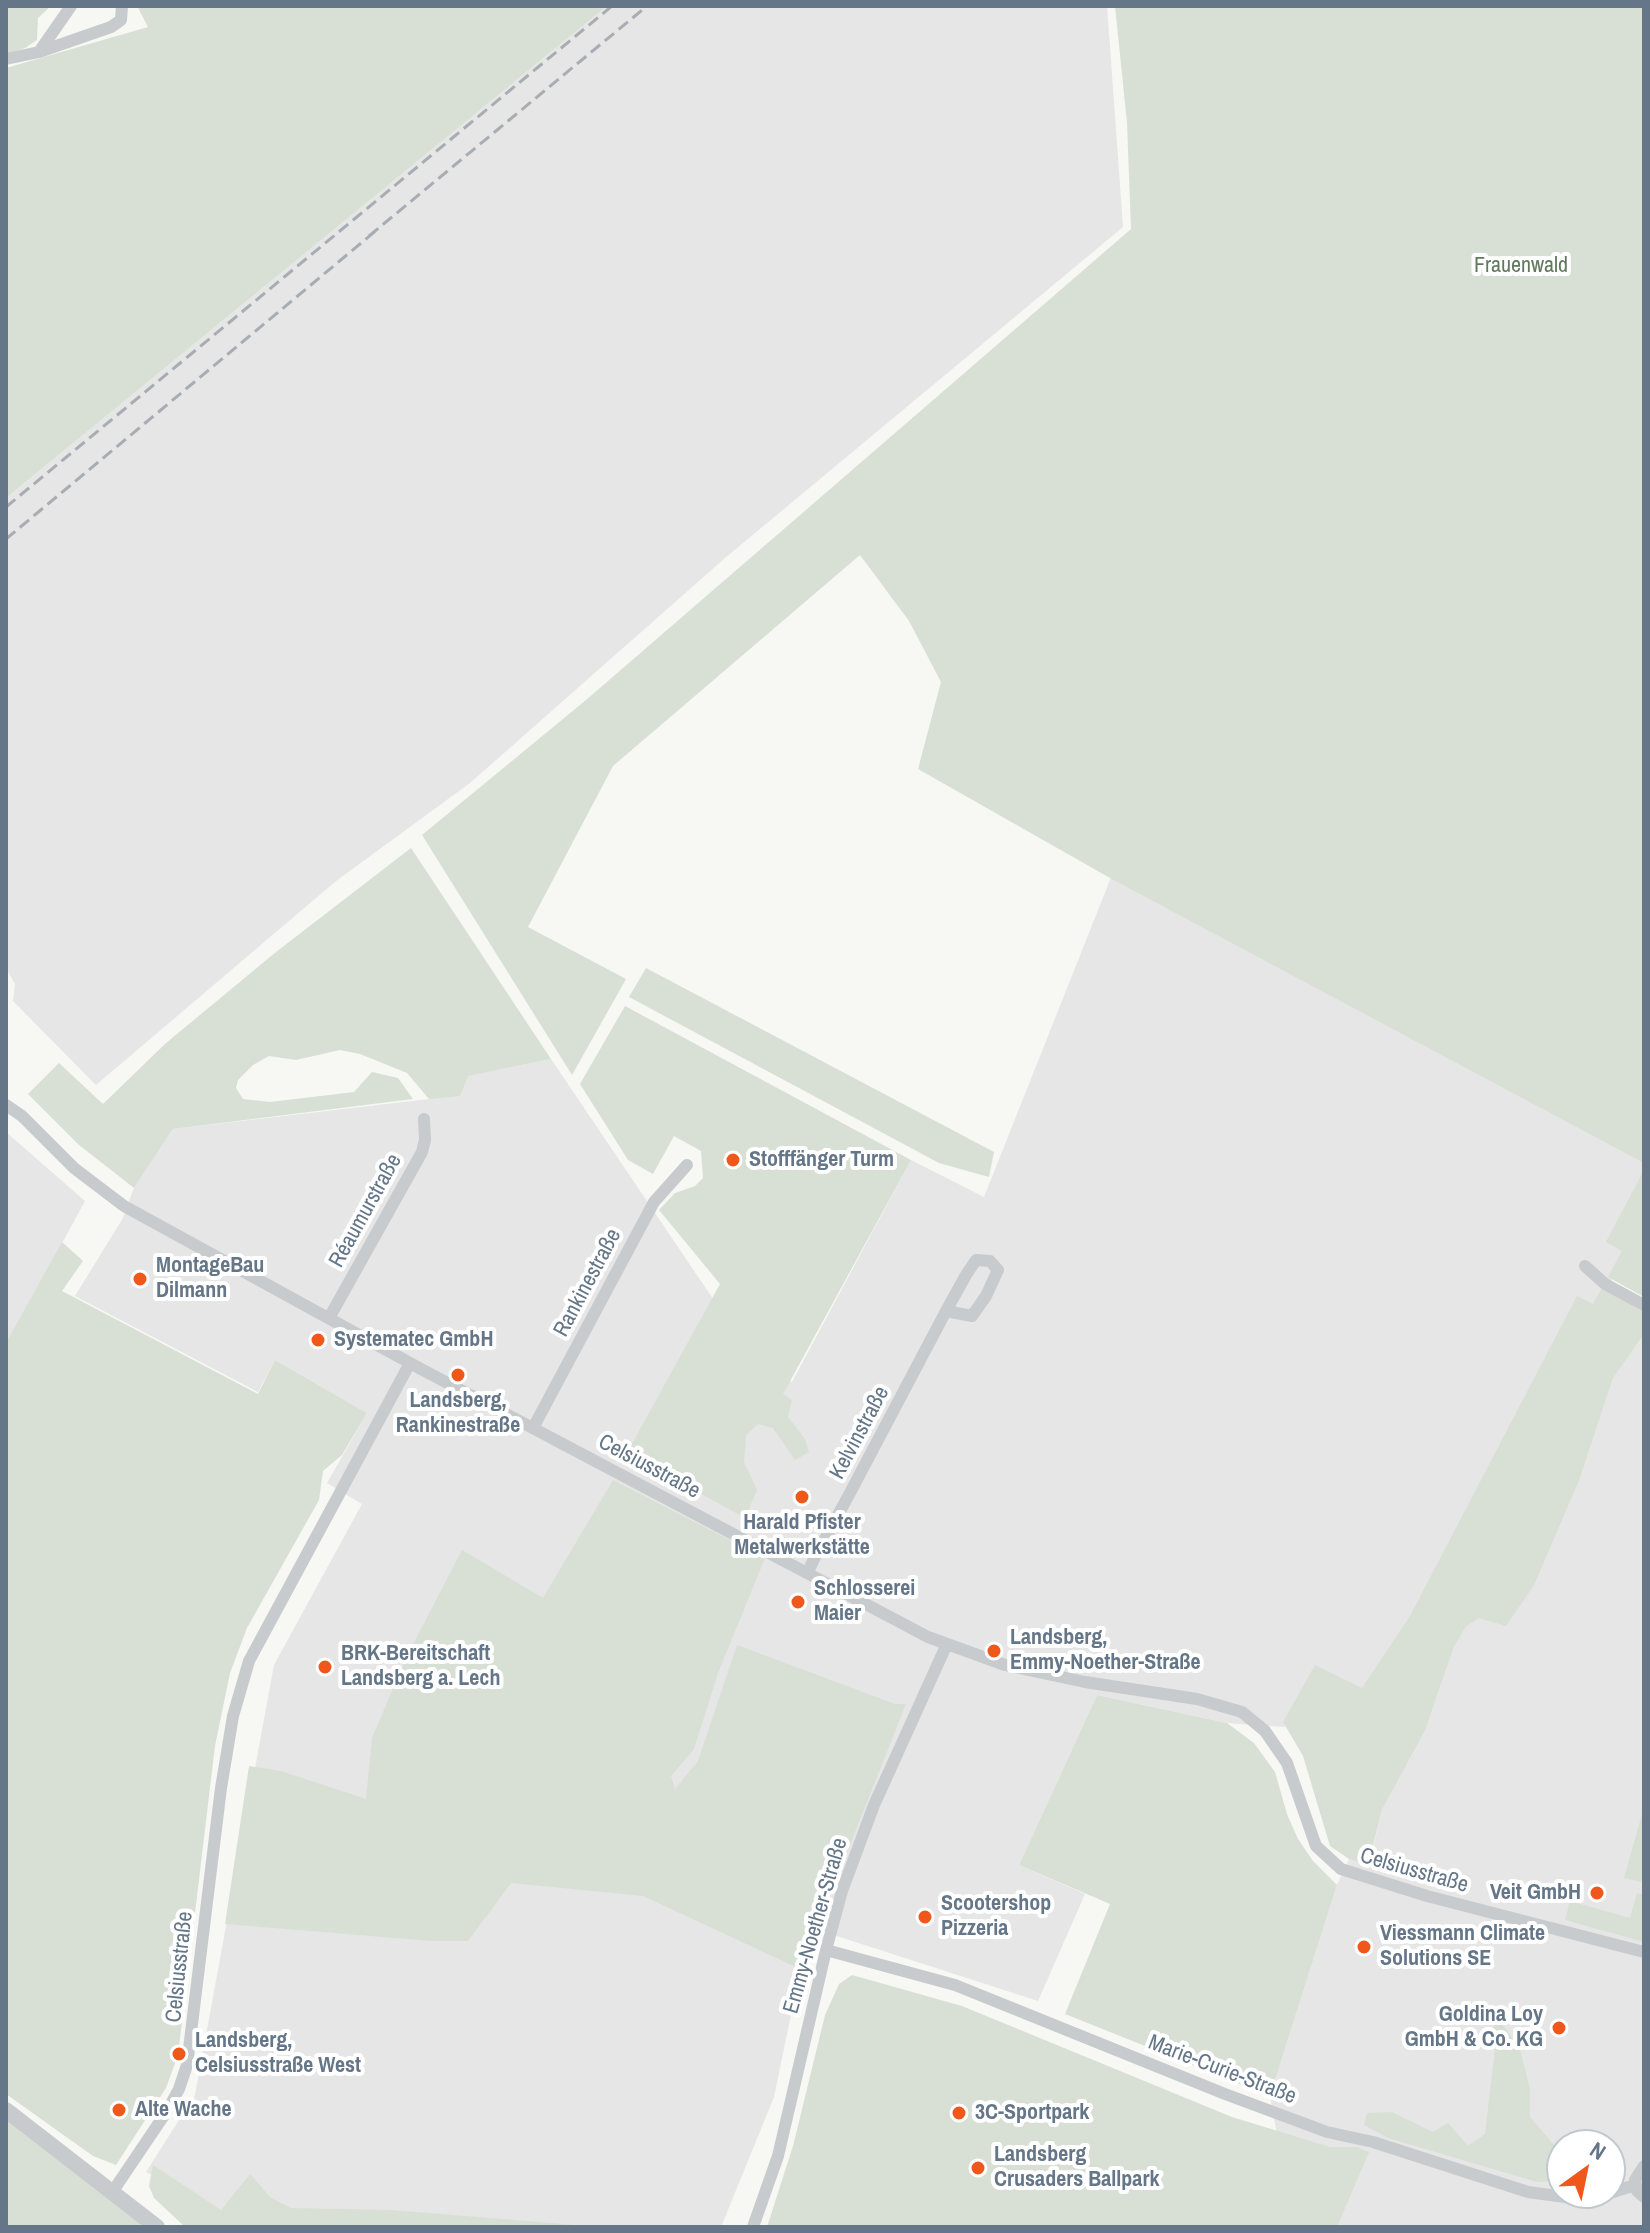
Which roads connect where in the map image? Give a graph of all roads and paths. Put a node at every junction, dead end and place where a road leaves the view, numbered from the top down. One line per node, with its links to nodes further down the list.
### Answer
1 (71, 6): 3 (street)
2 (122, 6): 3 (street)
3 (39, 52): 4 (street)
4 (6, 59)
5 (6, 1105): 11 (street)
6 (424, 1119): 11 (street, Réaumurstraße)
7 (687, 1165): 13 (street, Rankinestraße)
8 (1585, 1266): 9 (street)
9 (1644, 1305)
10 (946, 1311): 10 (street, Kelvinstraße); 14 (street, Kelvinstraße)
11 (329, 1318): 12 (street)
12 (410, 1363): 13 (street, Celsiusstraße); 22 (street, Celsiusstraße)
13 (533, 1428): 14 (street, Celsiusstraße)
14 (808, 1572): 15 (street, Celsiusstraße)
15 (946, 1646): 16 (street, Emmy-Noether-Straße); 17 (street, Celsiusstraße)
16 (826, 1950): 23 (street, Marie-Curie-Straße); 26 (street, Emmy-Noether-Straße)
17 (1644, 1952)
18 (6, 2110): 22 (street)
19 (1644, 2166): 20 (street)
20 (1635, 2185): 21 (street, Marie-Curie-Straße); 24 (street)
21 (1626, 2188)
22 (113, 2191): 25 (street)
23 (1546, 2194)
24 (1644, 2197)
25 (157, 2227)
26 (753, 2227)

